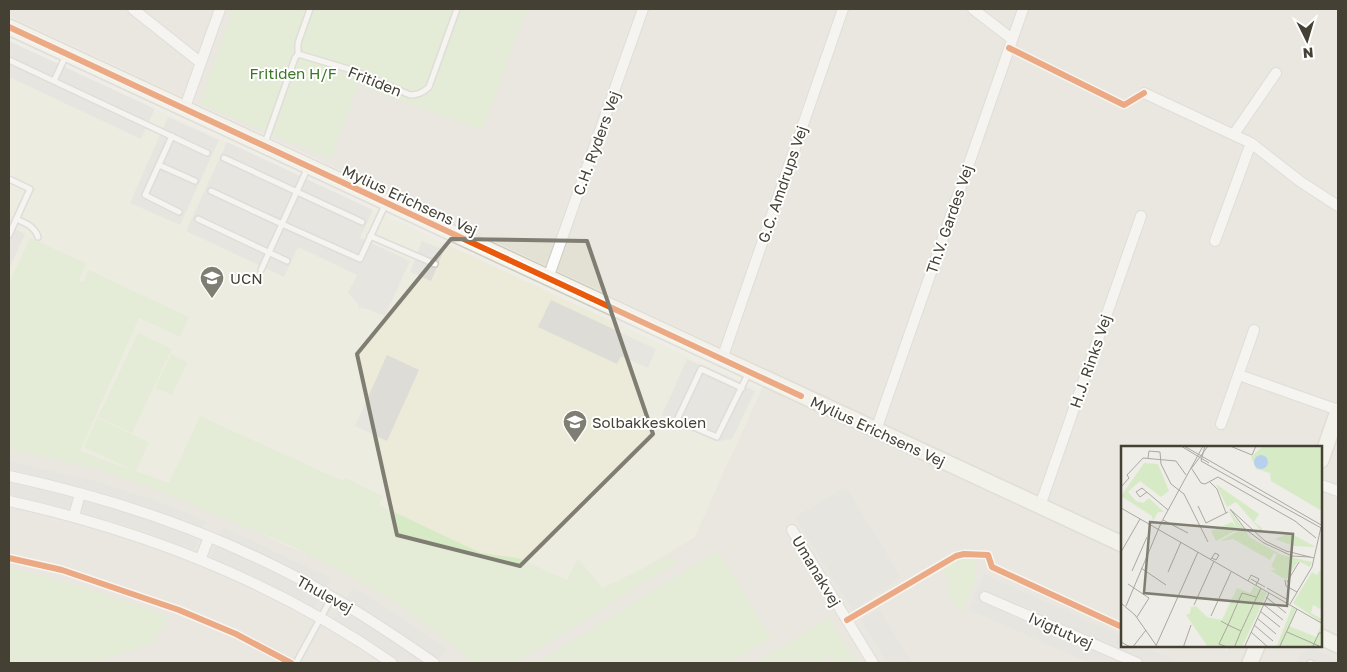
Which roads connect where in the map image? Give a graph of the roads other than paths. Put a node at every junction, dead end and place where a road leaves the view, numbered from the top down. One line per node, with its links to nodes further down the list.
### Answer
1 (133, 9): 14 (street)
2 (220, 9): 14 (street)
3 (310, 9): 12 (lane)
4 (457, 9): 12 (lane, Fritiden)
5 (643, 9): 47 (street, C.H. Ryders Vej)
6 (843, 9): 49 (street, G.C. Amdrups Vej)
7 (973, 9): 10 (street)
8 (1023, 9): 10 (street, Th.V. Gardes Vej)
9 (9, 27): 11 (street, Mylius Erichsens Vej)
10 (1012, 38): 55 (street, Th.V. Gardes Vej)
11 (66, 54): 16 (lane); 18 (street, Mylius Erichsens Vej)
12 (298, 54): 22 (lane)
13 (9, 60): 16 (lane)
14 (201, 63): 18 (street)
15 (1276, 73): 19 (street)
16 (54, 81): 20 (lane)
17 (1144, 93): 19 (street)
18 (184, 110): 22 (street, Mylius Erichsens Vej)
19 (1234, 134): 21 (street)
20 (172, 136): 23 (lane); 25 (lane)
21 (1251, 143): 32 (street); 42 (street)
22 (264, 146): 26 (street, Mylius Erichsens Vej)
23 (207, 153)
24 (224, 158): 30 (lane)
25 (159, 165): 28 (lane); 33 (lane)
26 (308, 166): 30 (lane); 31 (street, Mylius Erichsens Vej)
27 (9, 179): 35 (lane)
28 (195, 181)
29 (211, 191): 38 (lane)
30 (297, 192): 37 (lane); 38 (lane)
31 (386, 202): 40 (lane); 47 (street, Mylius Erichsens Vej)
32 (1338, 206)
33 (179, 212)
34 (1141, 216): 62 (street, H.J. Rinks Vej)
35 (16, 219): 39 (lane); 41 (lane)
36 (198, 219): 43 (lane)
37 (362, 222)
38 (282, 224): 40 (lane); 43 (lane)
39 (9, 235)
40 (370, 236): 45 (lane)
41 (38, 237)
42 (1215, 241)
43 (269, 252): 44 (lane); 46 (lane)
44 (287, 260)
45 (435, 264)
46 (261, 270)
47 (548, 278): 49 (street, Mylius Erichsens Vej)
48 (1254, 330): 51 (street)
49 (722, 359): 50 (street, Mylius Erichsens Vej)
50 (750, 372): 52 (lane); 55 (street, Mylius Erichsens Vej)
51 (1239, 375): 53 (street); 54 (street)
52 (742, 388): 52 (lane)
53 (1338, 411): 56 (street)
54 (1221, 424)
55 (876, 430): 62 (street, Mylius Erichsens Vej)
56 (1322, 457)
57 (9, 476): 60 (street, Thulevej)
58 (1322, 485): 59 (street)
59 (1338, 491)
60 (80, 494): 63 (street); 65 (street, Thulevej)
61 (9, 500): 63 (street, Thulevej)
62 (1040, 506): 66 (street, Mylius Erichsens Vej)
63 (74, 516): 67 (street, Thulevej)
64 (792, 530): 77 (street, Umanakvej)
65 (209, 537): 67 (street); 68 (street, Thulevej)
66 (1121, 544)
67 (200, 560): 70 (street, Thulevej)
68 (332, 597): 70 (lane); 76 (street, Thulevej)
69 (985, 597): 78 (street, Ivigtutvej)
70 (320, 618): 74 (lane); 75 (street, Thulevej)
71 (1322, 637): 72 (street)
72 (1338, 645)
73 (1257, 647): 79 (street)
74 (296, 663)
75 (392, 663)
76 (434, 663)
77 (874, 663)
78 (1137, 663)
79 (1250, 663)

